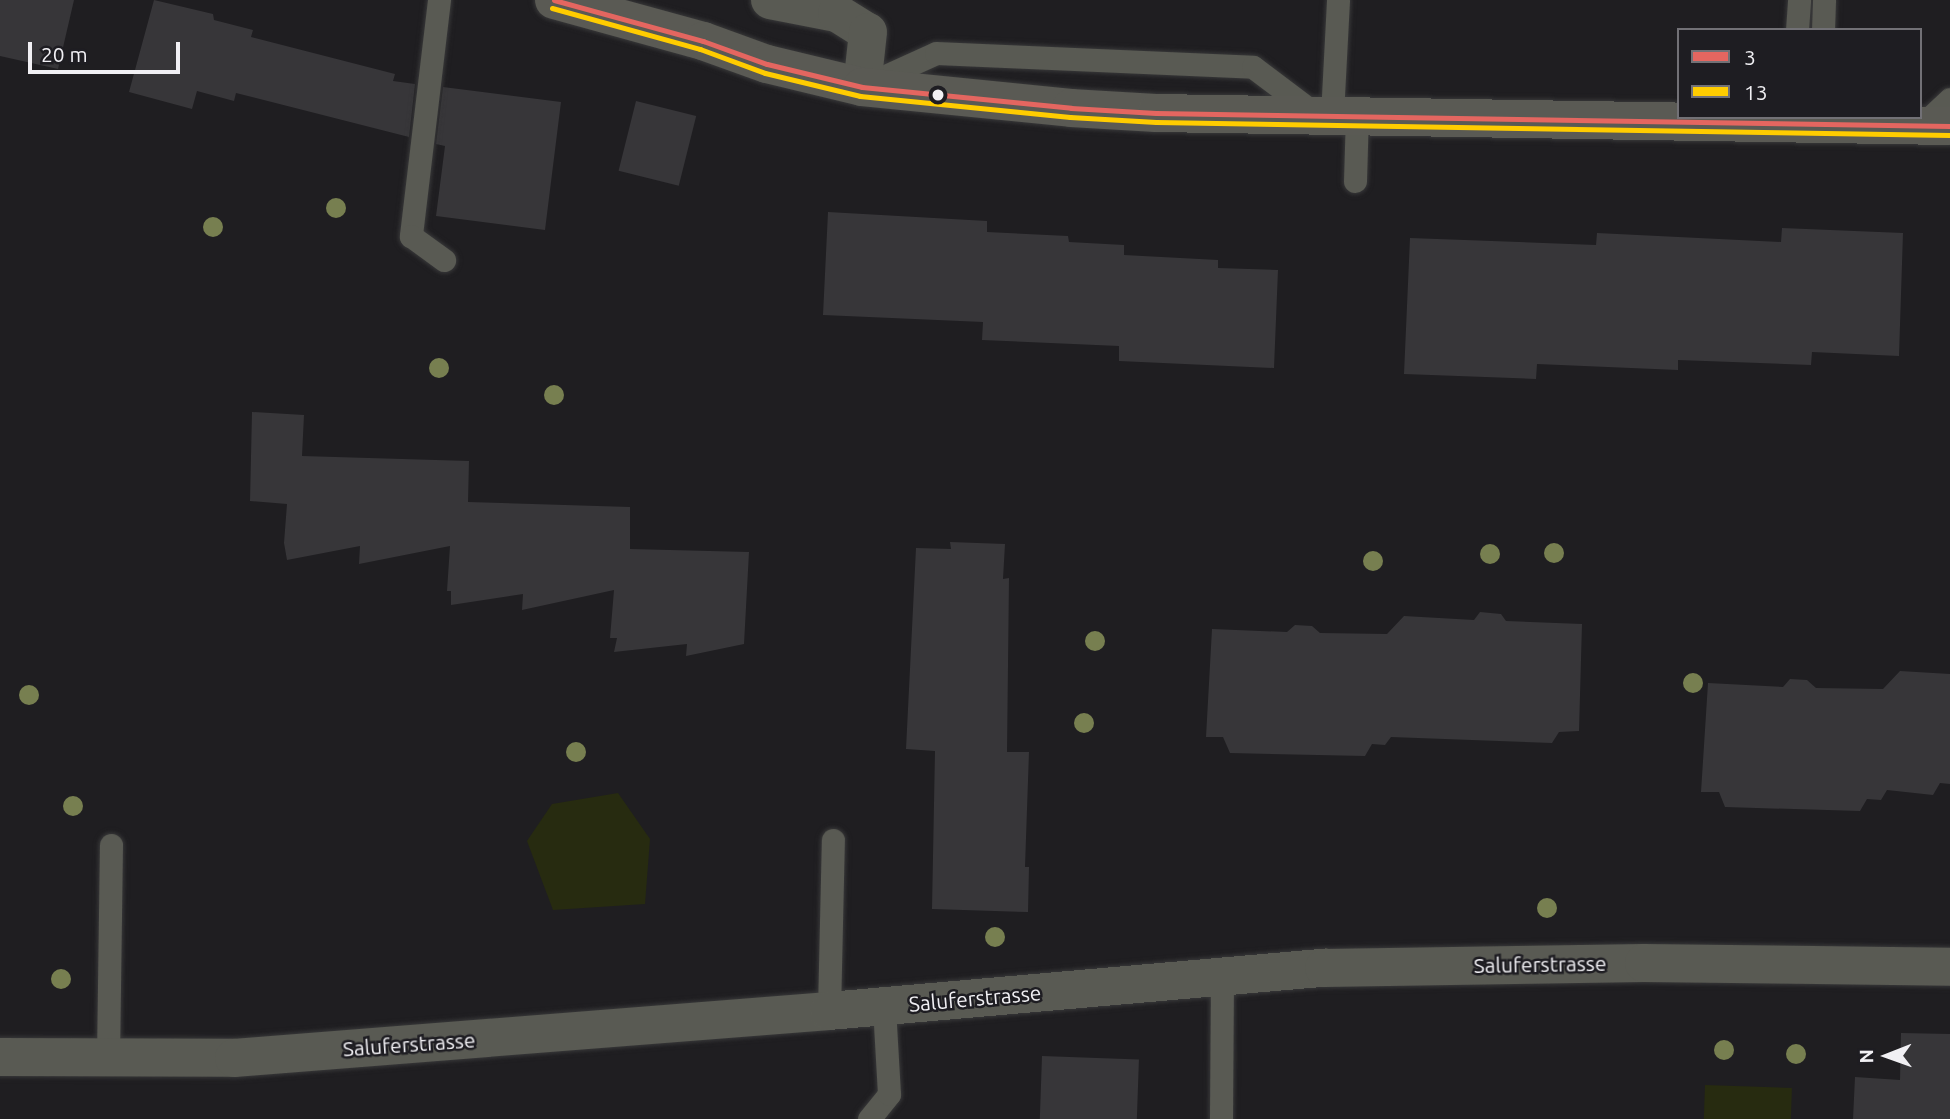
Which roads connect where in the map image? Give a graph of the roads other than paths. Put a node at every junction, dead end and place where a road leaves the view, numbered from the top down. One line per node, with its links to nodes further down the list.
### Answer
1 (439, 0): 17 (lane)
2 (554, 0): 9 (main road)
3 (770, 0): 9 (street)
4 (1338, 0): 11 (lane)
5 (1799, 0): 7 (lane)
6 (1824, 0): 8 (lane)
7 (1797, 28)
8 (1823, 28)
9 (862, 87): 11 (main road); 11 (lane)
10 (1950, 99): 15 (lane)
11 (1335, 115): 12 (main road); 16 (lane)
12 (1677, 119)
13 (1711, 119): 14 (main road)
14 (1805, 120): 15 (main road)
15 (1936, 126)
16 (1354, 181)
17 (444, 261)
18 (833, 840): 23 (lane)
19 (111, 845): 25 (lane)
20 (1950, 967): 21 (street, Saluferstrasse)
21 (1222, 977): 22 (street, Saluferstrasse); 27 (lane)
22 (884, 1006): 23 (street, Saluferstrasse); 26 (lane)
23 (829, 1011): 25 (street, Saluferstrasse)
24 (0, 1057): 25 (street, Saluferstrasse)
25 (108, 1058)
26 (869, 1119)
27 (1221, 1119)

